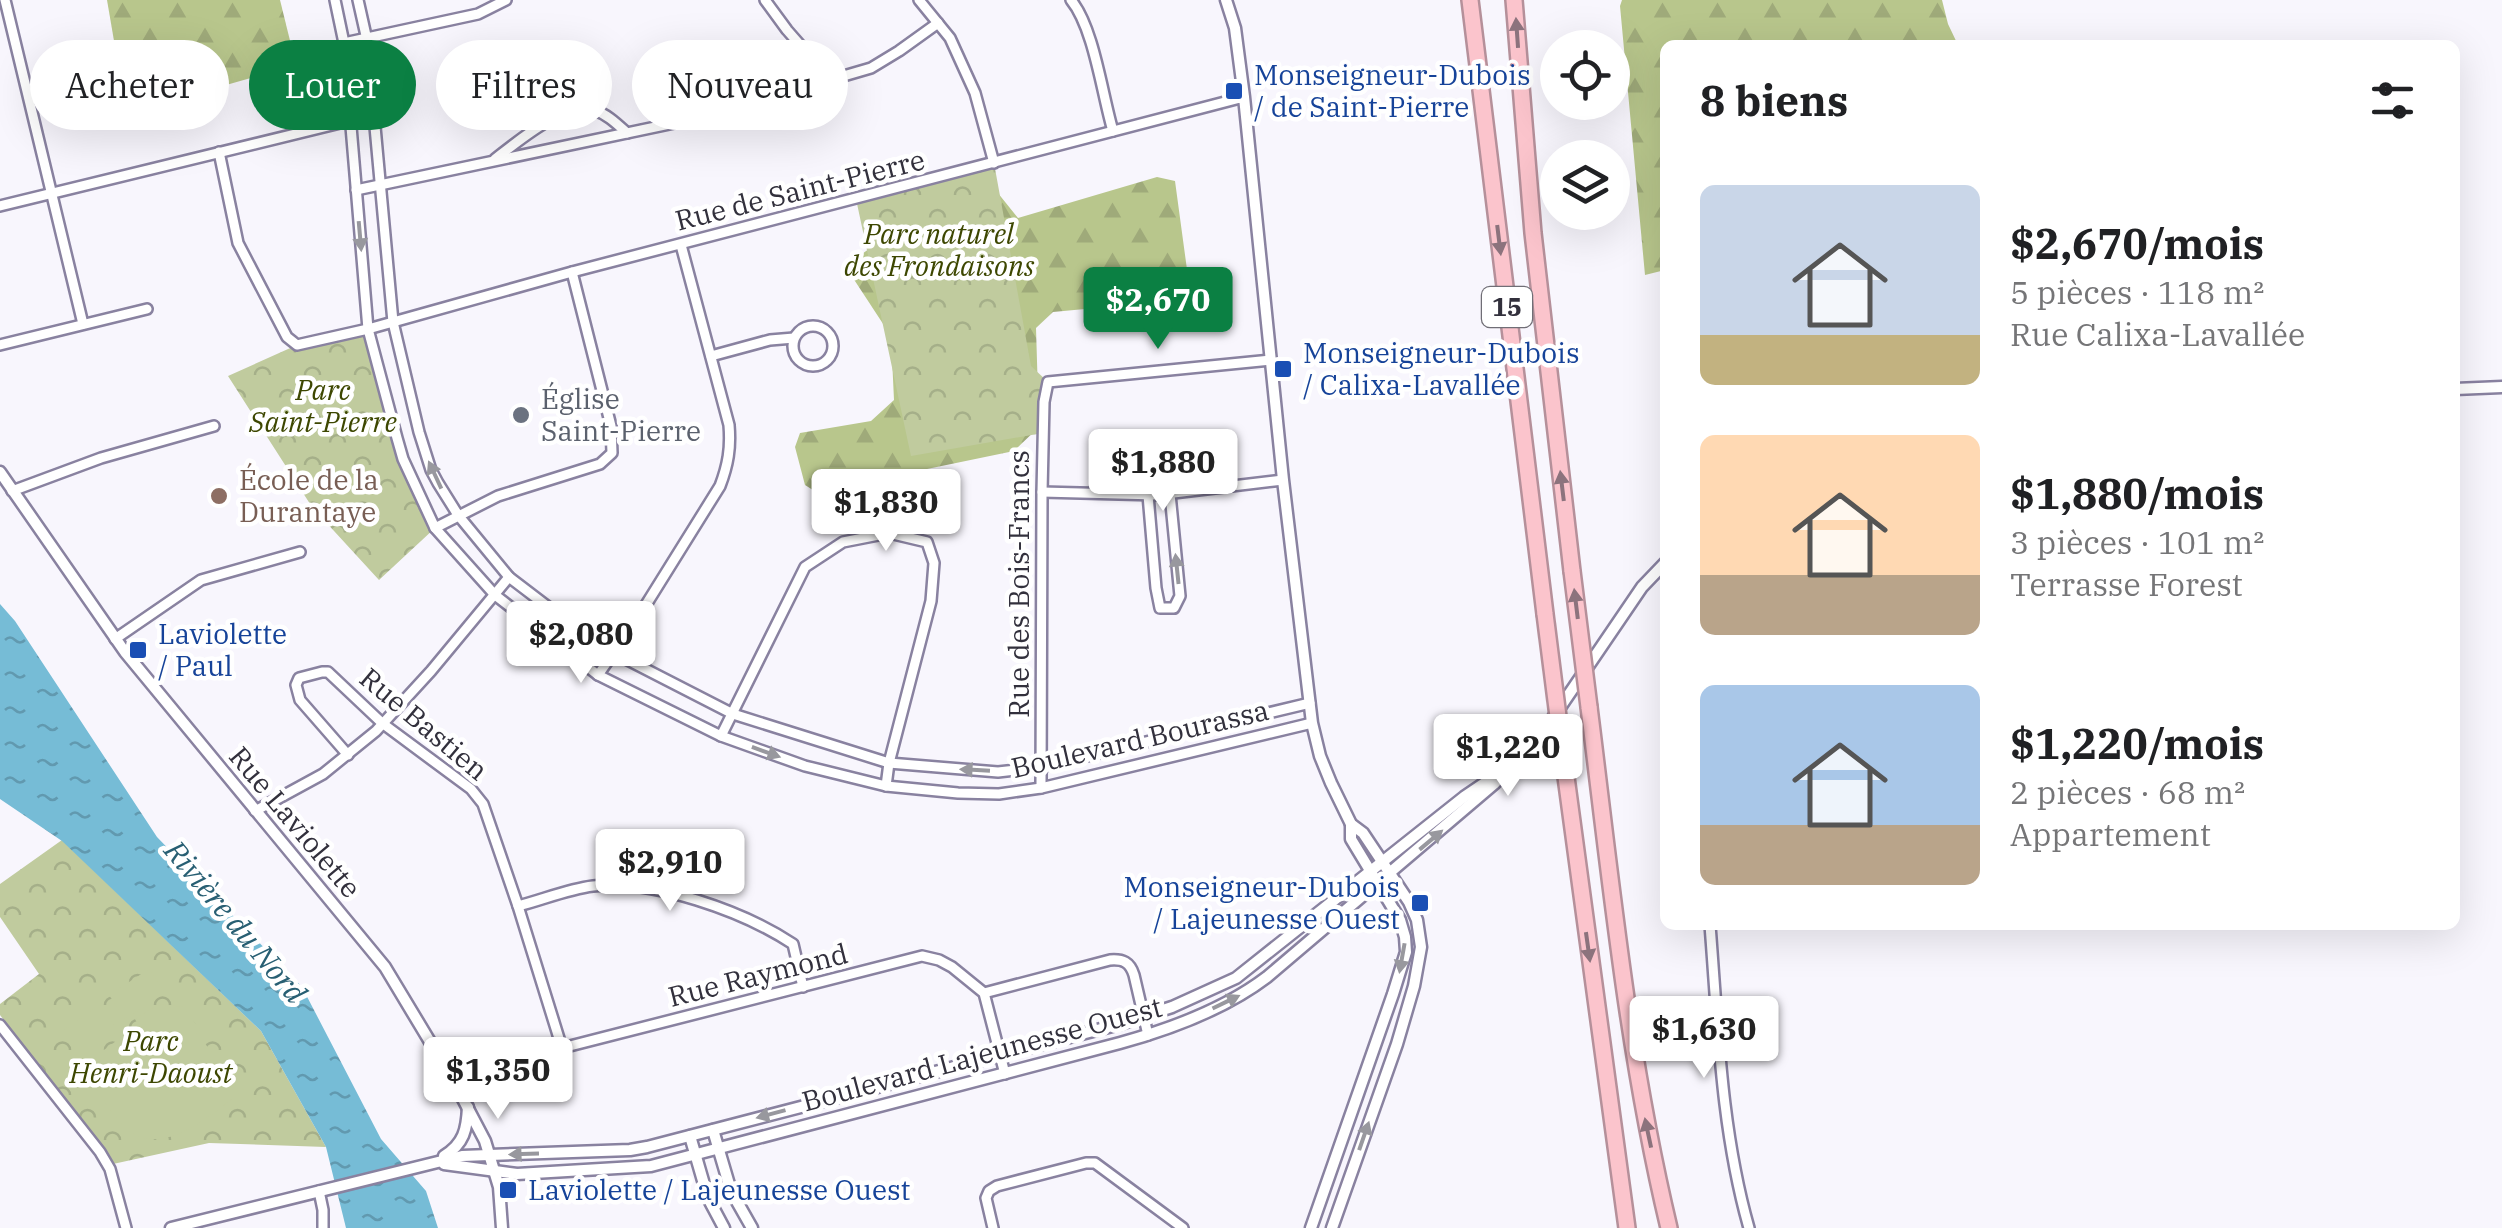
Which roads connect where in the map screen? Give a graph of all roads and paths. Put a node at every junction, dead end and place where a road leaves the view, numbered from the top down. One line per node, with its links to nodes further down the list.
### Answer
1 (6, 0): 33 (street)
2 (335, 0): 17 (street, Boulevard Bourassa)
3 (358, 0): 16 (street, Boulevard Bourassa)
4 (474, 0): 13 (street)
5 (506, 0): 13 (street)
6 (766, 0): 19 (street)
7 (918, 0): 14 (street)
8 (1071, 0): 26 (street)
9 (1226, 0): 21 (street)
10 (1462, 0): 15 (highway)
11 (1470, 0): 15 (highway, 15)
12 (1514, 0): 113 (highway, 15, one-way to 12, bridge)
13 (478, 14): 16 (street)
14 (938, 23): 20 (street); 30 (street)
15 (1474, 32): 112 (highway, 15, one-way to 112, bridge)
16 (367, 38): 18 (street)
17 (343, 40)
18 (358, 40)
19 (796, 40)
20 (848, 75)
21 (1244, 97): 26 (street, Rue de Saint-Pierre); 44 (street)
22 (310, 130): 28 (street)
23 (353, 130): 32 (street, Boulevard Bourassa)
24 (374, 130): 31 (street, Boulevard Bourassa)
25 (641, 130): 27 (street)
26 (1113, 131): 30 (street, Rue de Saint-Pierre)
27 (627, 133): 29 (street); 29 (street)
28 (219, 152): 33 (street); 40 (street, Rue de Saint-Pierre)
29 (493, 160): 31 (street)
30 (994, 164): 35 (street, Rue de Saint-Pierre)
31 (379, 185): 32 (street); 38 (street, Boulevard Bourassa)
32 (356, 190): 40 (street, Boulevard Bourassa, one-way to 40)
33 (52, 193): 34 (street); 39 (street)
34 (0, 206)
35 (680, 244): 36 (street, Rue de Saint-Pierre); 43 (street)
36 (572, 272): 38 (street, Rue de Saint-Pierre); 56 (street)
37 (146, 310): 39 (street)
38 (392, 322): 40 (street, Rue de Saint-Pierre); 48 (street, Boulevard Bourassa)
39 (83, 324): 42 (street)
40 (368, 329): 49 (street, Boulevard Bourassa)
41 (794, 338): 41 (street); 43 (street)
42 (0, 345)
43 (711, 356): 63 (street)
44 (1271, 360): 51 (street); 53 (street, Rue des Bois-Francs)
45 (2460, 389): 46 (street)
46 (2502, 390)
47 (214, 426): 52 (street)
48 (419, 432): 49 (street); 56 (street, Boulevard Bourassa, one-way to 48)
49 (397, 438): 57 (street, Boulevard Bourassa)
50 (0, 472): 52 (street, Rue Laviolette)
51 (1283, 480): 54 (street); 65 (street)
52 (12, 491): 62 (street, Rue Laviolette)
53 (1042, 492): 55 (street); 73 (street, Rue des Bois-Francs)
54 (1170, 494): 55 (street); 55 (street, one-way to 54)
55 (1148, 495)
56 (458, 515): 57 (street); 60 (street, Boulevard Bourassa)
57 (435, 528): 61 (street, Boulevard Bourassa)
58 (300, 552): 62 (street)
59 (1660, 568): 72 (street, Boulevard Lajeunesse Ouest)
60 (509, 577): 61 (street); 63 (street, Boulevard Bourassa)
61 (495, 595): 64 (street, Boulevard Bourassa); 68 (street)
62 (115, 639): 76 (street, Rue Laviolette)
63 (614, 653): 64 (street); 66 (street, Boulevard Bourassa)
64 (598, 675): 69 (street, Boulevard Bourassa)
65 (1310, 703): 67 (street); 73 (street, Boulevard Bourassa)
66 (733, 714): 69 (street); 71 (street, Boulevard Bourassa); 71 (street)
67 (1312, 722): 75 (street, Boulevard Bourassa); 77 (street)
68 (382, 724): 70 (street); 70 (street, Rue Bastien); 82 (street, Rue Bastien)
69 (721, 736): 74 (street, Boulevard Bourassa, one-way to 74)
70 (348, 755): 76 (street)
71 (889, 762): 73 (street, Boulevard Bourassa, one-way to 71); 74 (street)
72 (1514, 762): 78 (street, Boulevard Lajeunesse Ouest); 80 (street, Boulevard Lajeunesse Ouest, one-way to 72)
73 (1041, 767): 75 (street, Rue des Bois-Francs)
74 (886, 786): 75 (street, Boulevard Bourassa)
75 (1041, 788)
76 (256, 812): 92 (street, Rue Laviolette)
77 (1351, 824): 78 (street); 79 (street)
78 (1382, 861): 79 (street, Boulevard Lajeunesse Ouest); 80 (street)
79 (1370, 870): 81 (street); 86 (street, Boulevard Lajeunesse Ouest)
80 (1390, 873): 81 (street, Boulevard Lajeunesse Ouest); 111 (street, one-way to 80)
81 (1378, 883): 88 (street, Boulevard Lajeunesse Ouest, one-way to 81); 110 (street, one-way to 110)
82 (518, 906): 84 (street); 89 (street, Rue Bastien)
83 (1710, 930): 114 (street)
84 (803, 986): 85 (street, Rue Raymond); 89 (street, Rue Raymond)
85 (984, 994): 86 (street); 90 (street)
86 (1144, 1017): 88 (street); 90 (street, Boulevard Lajeunesse Ouest)
87 (0, 1025): 102 (street)
88 (1148, 1036): 91 (street, Boulevard Lajeunesse Ouest)
89 (562, 1048): 92 (street, Rue Raymond)
90 (1000, 1054): 91 (street); 94 (street, Boulevard Lajeunesse Ouest, one-way to 94)
91 (1005, 1074): 96 (street, Boulevard Lajeunesse Ouest)
92 (453, 1080): 93 (street, Rue Laviolette)
93 (468, 1106): 97 (street, Rue Laviolette); 99 (street)
94 (713, 1130): 95 (street, Boulevard Lajeunesse Ouest); 96 (street)
95 (690, 1136): 97 (street, Boulevard Lajeunesse Ouest, one-way to 97); 98 (street)
96 (719, 1149): 98 (street, Boulevard Lajeunesse Ouest); 107 (street)
97 (491, 1155): 99 (street, Boulevard Lajeunesse Ouest); 100 (street, Rue Laviolette)
98 (696, 1155): 100 (street, Boulevard Lajeunesse Ouest); 106 (street)
99 (427, 1164): 100 (street, Boulevard Lajeunesse Ouest); 101 (street)
100 (496, 1172): 105 (street, Rue Laviolette)
101 (319, 1191): 103 (street); 104 (street)
102 (126, 1228)
103 (171, 1228)
104 (323, 1228)
105 (502, 1228)
106 (724, 1228)
107 (752, 1228)
108 (993, 1228): 109 (street)
109 (1183, 1228)
110 (1311, 1228)
111 (1332, 1228)
112 (1627, 1228)
113 (1669, 1228)
114 (1749, 1228)

